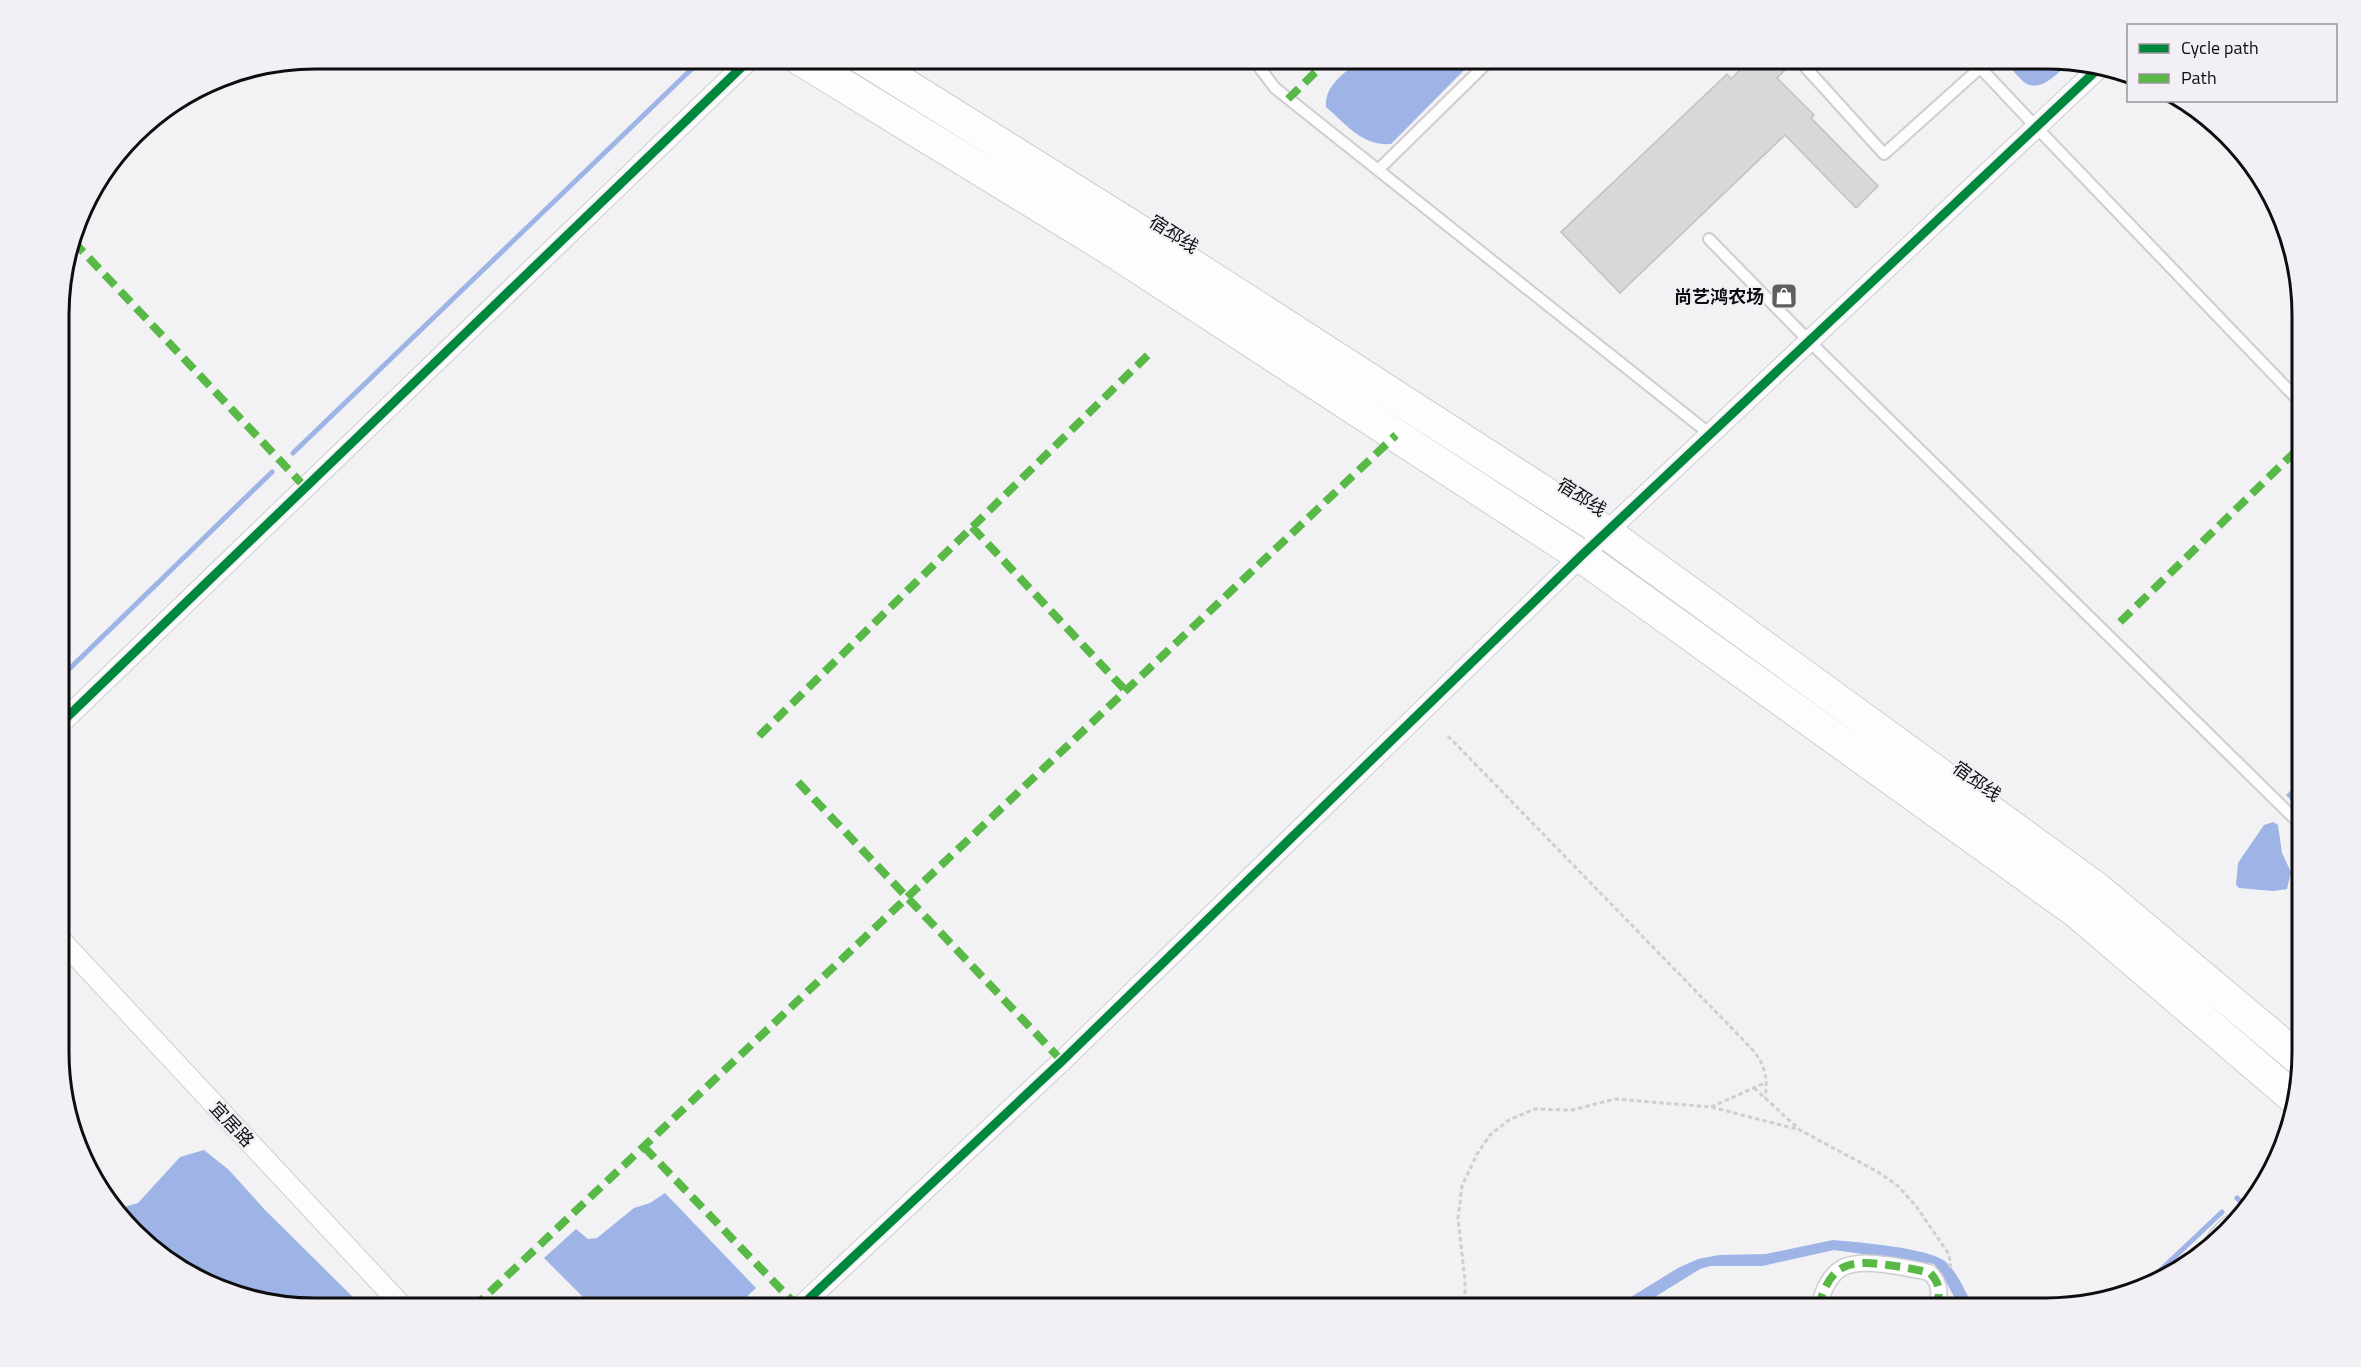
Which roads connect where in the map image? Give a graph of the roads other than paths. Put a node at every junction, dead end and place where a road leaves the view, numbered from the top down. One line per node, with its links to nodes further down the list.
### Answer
1 (739, 69): 18 (street)
2 (818, 69): 17 (main road)
3 (881, 69): 16 (main road, 宿邳线)
4 (1261, 69): 11 (lane)
5 (1480, 69): 11 (lane)
6 (1808, 69): 7 (lane)
7 (1979, 69)
8 (1983, 69): 10 (lane)
9 (2093, 74): 10 (street)
10 (2037, 129): 13 (street); 14 (lane)
11 (1378, 170): 15 (lane)
12 (1709, 239): 13 (lane)
13 (1810, 342): 15 (street); 19 (lane)
14 (2292, 394)
15 (1711, 435): 16 (street)
16 (1607, 533): 17 (street); 21 (main road, 宿邳线)
17 (1581, 556): 22 (main road); 24 (street)
18 (69, 715)
19 (2292, 816)
20 (69, 949): 23 (street, 宜居路)
21 (2292, 1052)
22 (2288, 1092)
23 (395, 1298)
24 (810, 1298)
25 (1822, 1298): 26 (street)
26 (1937, 1298)

